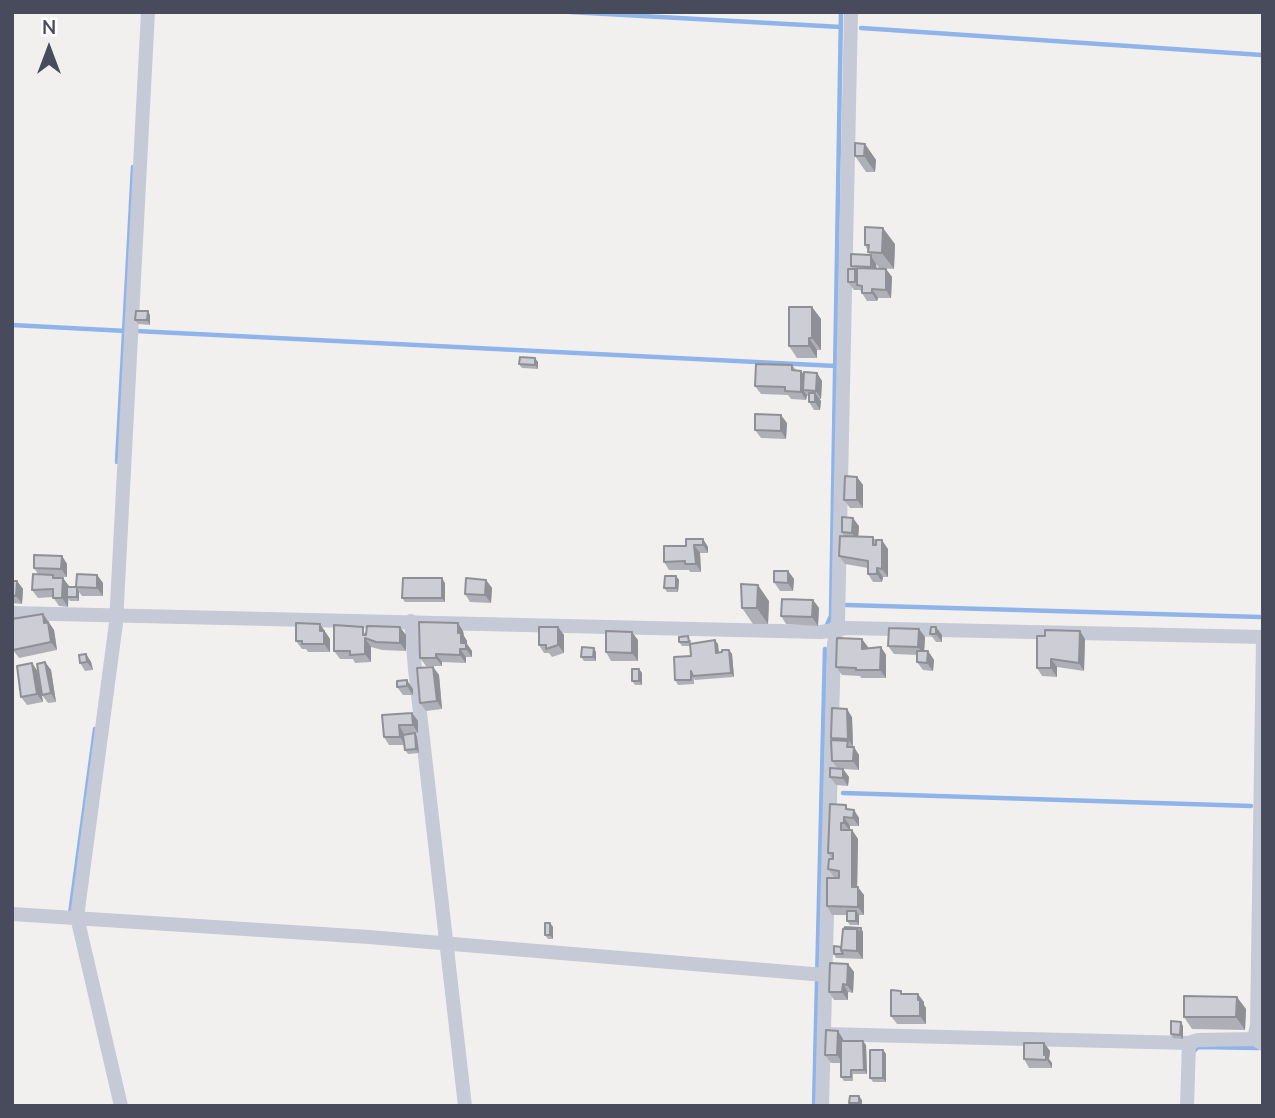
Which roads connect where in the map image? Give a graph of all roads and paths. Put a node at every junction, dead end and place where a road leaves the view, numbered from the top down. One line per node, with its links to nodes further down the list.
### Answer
1 (148, 12): 4 (street)
2 (851, 12): 6 (street)
3 (12, 612): 4 (street)
4 (114, 617): 5 (street); 9 (street)
5 (411, 625): 6 (street); 10 (street)
6 (837, 630): 7 (street); 11 (street)
7 (1263, 637): 13 (street)
8 (12, 914): 9 (street)
9 (72, 917): 10 (street); 15 (street)
10 (447, 945): 11 (street); 16 (street)
11 (820, 975): 12 (street)
12 (824, 1034): 14 (street); 17 (street)
13 (1258, 1041): 14 (street)
14 (1189, 1044): 18 (street)
15 (121, 1106)
16 (465, 1106)
17 (822, 1106)
18 (1187, 1106)

